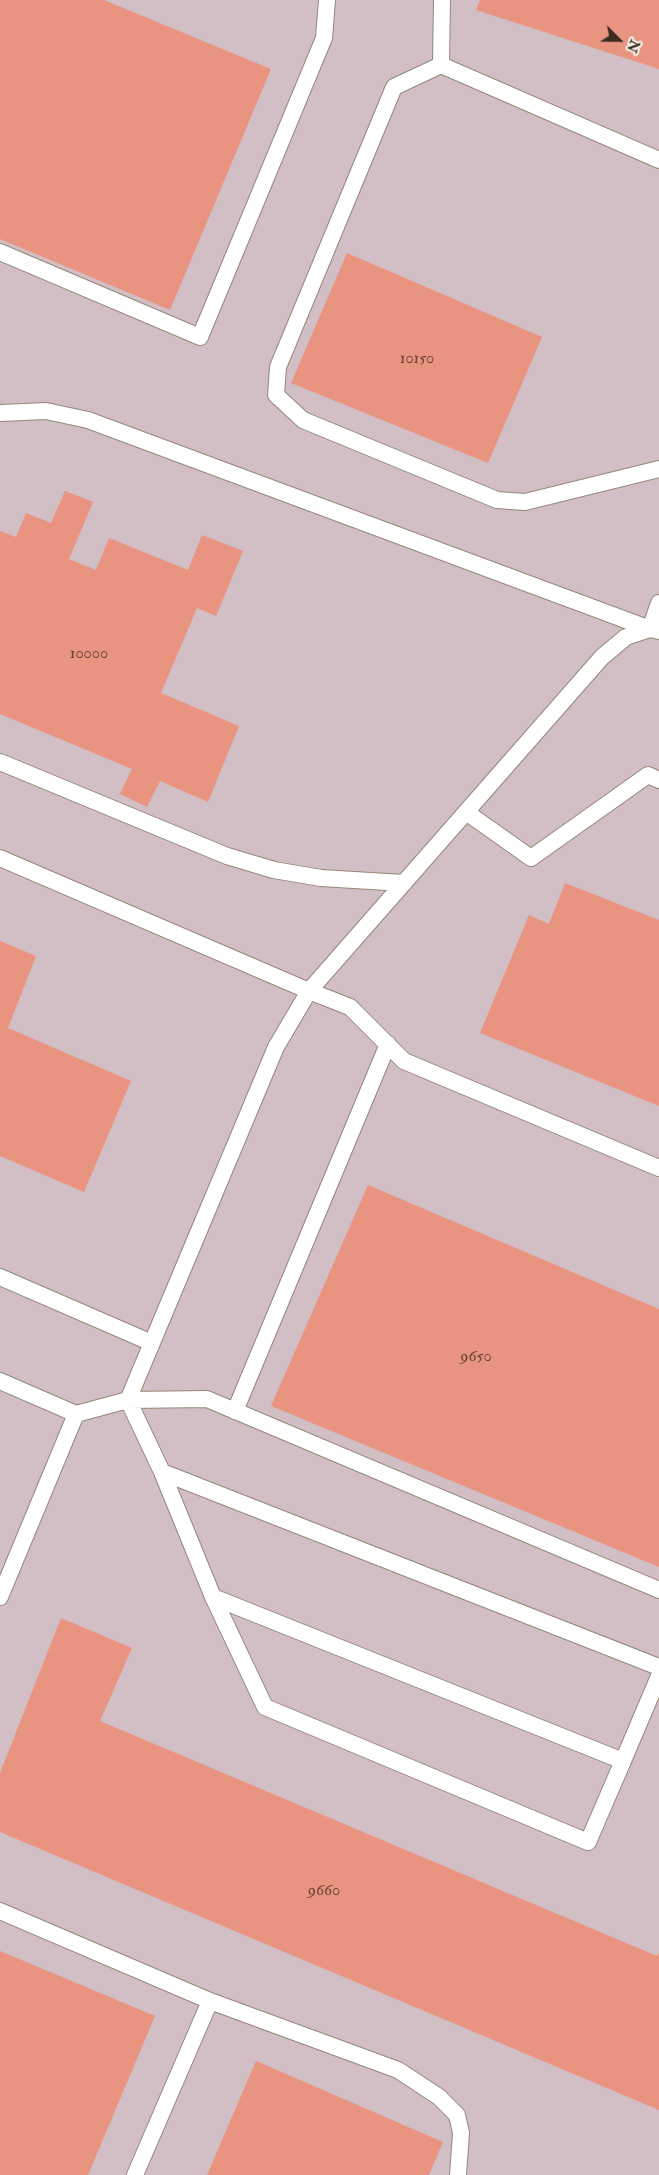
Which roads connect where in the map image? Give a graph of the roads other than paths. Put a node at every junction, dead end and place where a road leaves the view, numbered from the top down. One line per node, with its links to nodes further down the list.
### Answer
1 (327, 0): 5 (lane)
2 (442, 0): 3 (lane)
3 (441, 65): 4 (lane); 7 (lane)
4 (659, 160)
5 (0, 252)
6 (0, 413): 9 (lane)
7 (659, 469)
8 (659, 603): 9 (lane)
9 (654, 630): 12 (lane)
10 (0, 762): 14 (lane)
11 (659, 780): 12 (lane)
12 (466, 812): 14 (lane)
13 (0, 858): 15 (lane)
14 (404, 882): 15 (lane)
15 (309, 991): 16 (lane); 19 (lane)
16 (388, 1044): 17 (lane); 22 (lane)
17 (659, 1168)
18 (0, 1277): 19 (lane)
19 (152, 1343): 21 (lane)
20 (0, 1381): 23 (lane)
21 (128, 1400): 22 (lane); 23 (lane); 24 (lane)
22 (235, 1411): 25 (lane)
23 (76, 1414): 26 (lane)
24 (162, 1472): 27 (lane); 28 (lane)
25 (659, 1590)
26 (0, 1597)
27 (214, 1597): 30 (lane); 30 (lane)
28 (659, 1667)
29 (659, 1676): 30 (lane)
30 (623, 1761)
31 (0, 1911): 32 (lane)
32 (210, 2001): 33 (lane); 34 (lane)
33 (135, 2175)
34 (458, 2175)

